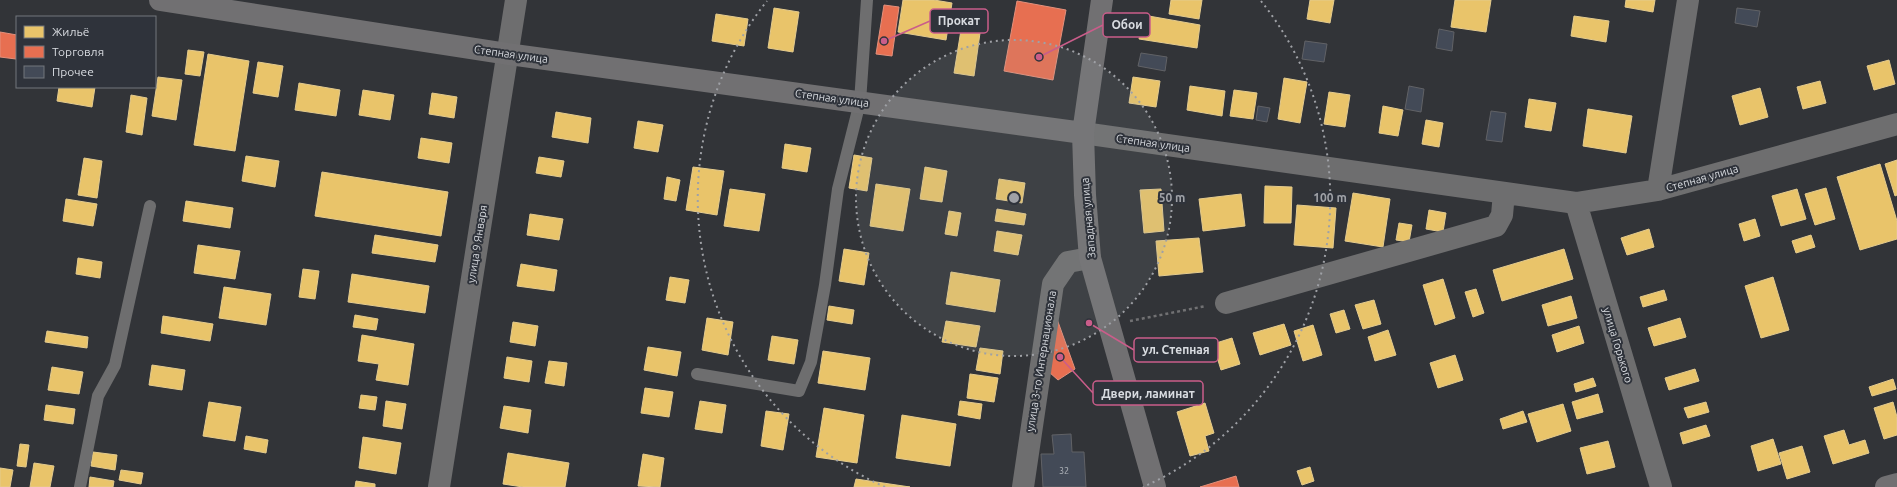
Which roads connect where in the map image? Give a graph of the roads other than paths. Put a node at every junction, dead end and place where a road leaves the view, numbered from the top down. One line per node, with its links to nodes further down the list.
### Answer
1 (160, 0): 6 (main road, Степная улица)
2 (516, 0): 6 (street, улица 9 Января)
3 (867, 0): 7 (lane)
4 (1102, 0): 9 (main road)
5 (1688, 0): 10 (street)
6 (508, 54): 7 (main road, Степная улица); 19 (street, улица 9 Января)
7 (860, 102): 9 (main road, Степная улица); 16 (lane)
8 (1897, 124): 10 (street, Степная улица)
9 (1083, 133): 11 (street, Степная улица); 14 (main road, Западная улица)
10 (1658, 190): 12 (street, Степная улица)
11 (1504, 193): 12 (street, Степная улица); 15 (street)
12 (1576, 203): 22 (street, улица Горького)
13 (150, 206): 18 (lane)
14 (1090, 258): 20 (street, улица 3-го Интернационала); 21 (main road, Западная улица)
15 (1226, 303)
16 (697, 374)
17 (1897, 484): 23 (main road)
18 (80, 487)
19 (438, 487)
20 (1023, 487)
21 (1155, 487)
22 (1661, 487)
23 (1886, 487)

